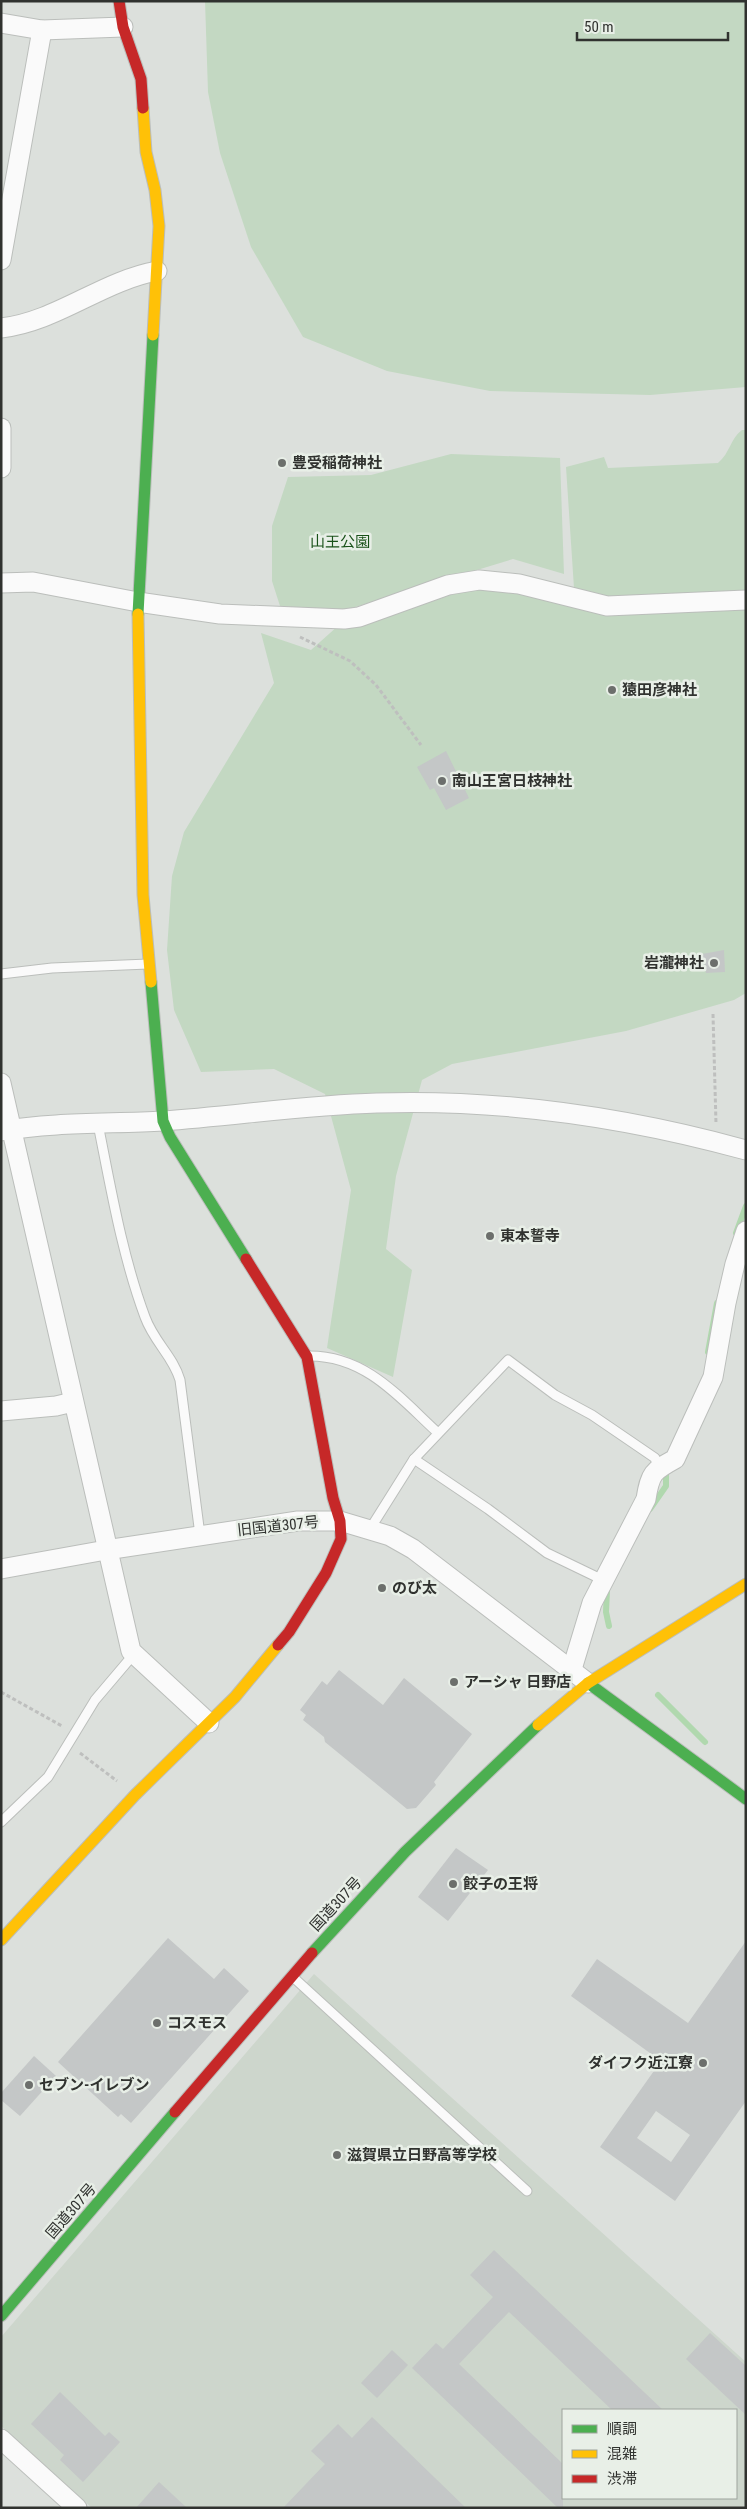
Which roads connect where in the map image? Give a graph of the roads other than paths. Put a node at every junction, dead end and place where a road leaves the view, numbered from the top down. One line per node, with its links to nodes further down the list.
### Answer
1 (119, 1): 3 (main road)
2 (1, 23): 4 (street)
3 (123, 27): 4 (street); 6 (main road)
4 (42, 30): 5 (street)
5 (1, 260)
6 (156, 271): 7 (street); 12 (main road)
7 (1, 328)
8 (1, 428): 9 (street)
9 (1, 468)
10 (1, 583): 12 (street)
11 (746, 600): 12 (street)
12 (138, 602): 13 (main road)
13 (149, 964): 14 (lane); 16 (main road)
14 (1, 974)
15 (1, 1083): 18 (street)
16 (163, 1121): 17 (street); 19 (street); 22 (main road)
17 (98, 1124): 18 (street); 30 (lane)
18 (7, 1130): 23 (street)
19 (746, 1150)
20 (746, 1231): 21 (street)
21 (738, 1292): 27 (street)
22 (307, 1356): 25 (lane); 28 (main road)
23 (73, 1402): 24 (street); 31 (street)
24 (1, 1410)
25 (437, 1432): 26 (lane); 27 (lane)
26 (414, 1459): 29 (lane); 33 (lane)
27 (663, 1465): 33 (street)
28 (340, 1521): 29 (street, 旧国道307号); 30 (street, 旧国道307号); 38 (main road)
29 (370, 1529): 36 (street, 旧国道307号)
30 (200, 1535): 31 (street, 旧国道307号)
31 (106, 1550): 32 (street, 旧国道307号); 35 (street)
32 (1, 1569)
33 (603, 1580): 36 (street)
34 (746, 1584): 37 (main road, 国道307号)
35 (134, 1654): 38 (street); 40 (lane)
36 (572, 1669): 37 (street, 旧国道307号)
37 (588, 1683): 39 (main road); 42 (main road, 国道307号)
38 (208, 1722): 41 (main road)
39 (746, 1800)
40 (1, 1822)
41 (1, 1940)
42 (292, 1976): 43 (lane); 44 (main road, 国道307号)
43 (527, 2191)
44 (1, 2316)
45 (1, 2439): 46 (street)
46 (77, 2508)

